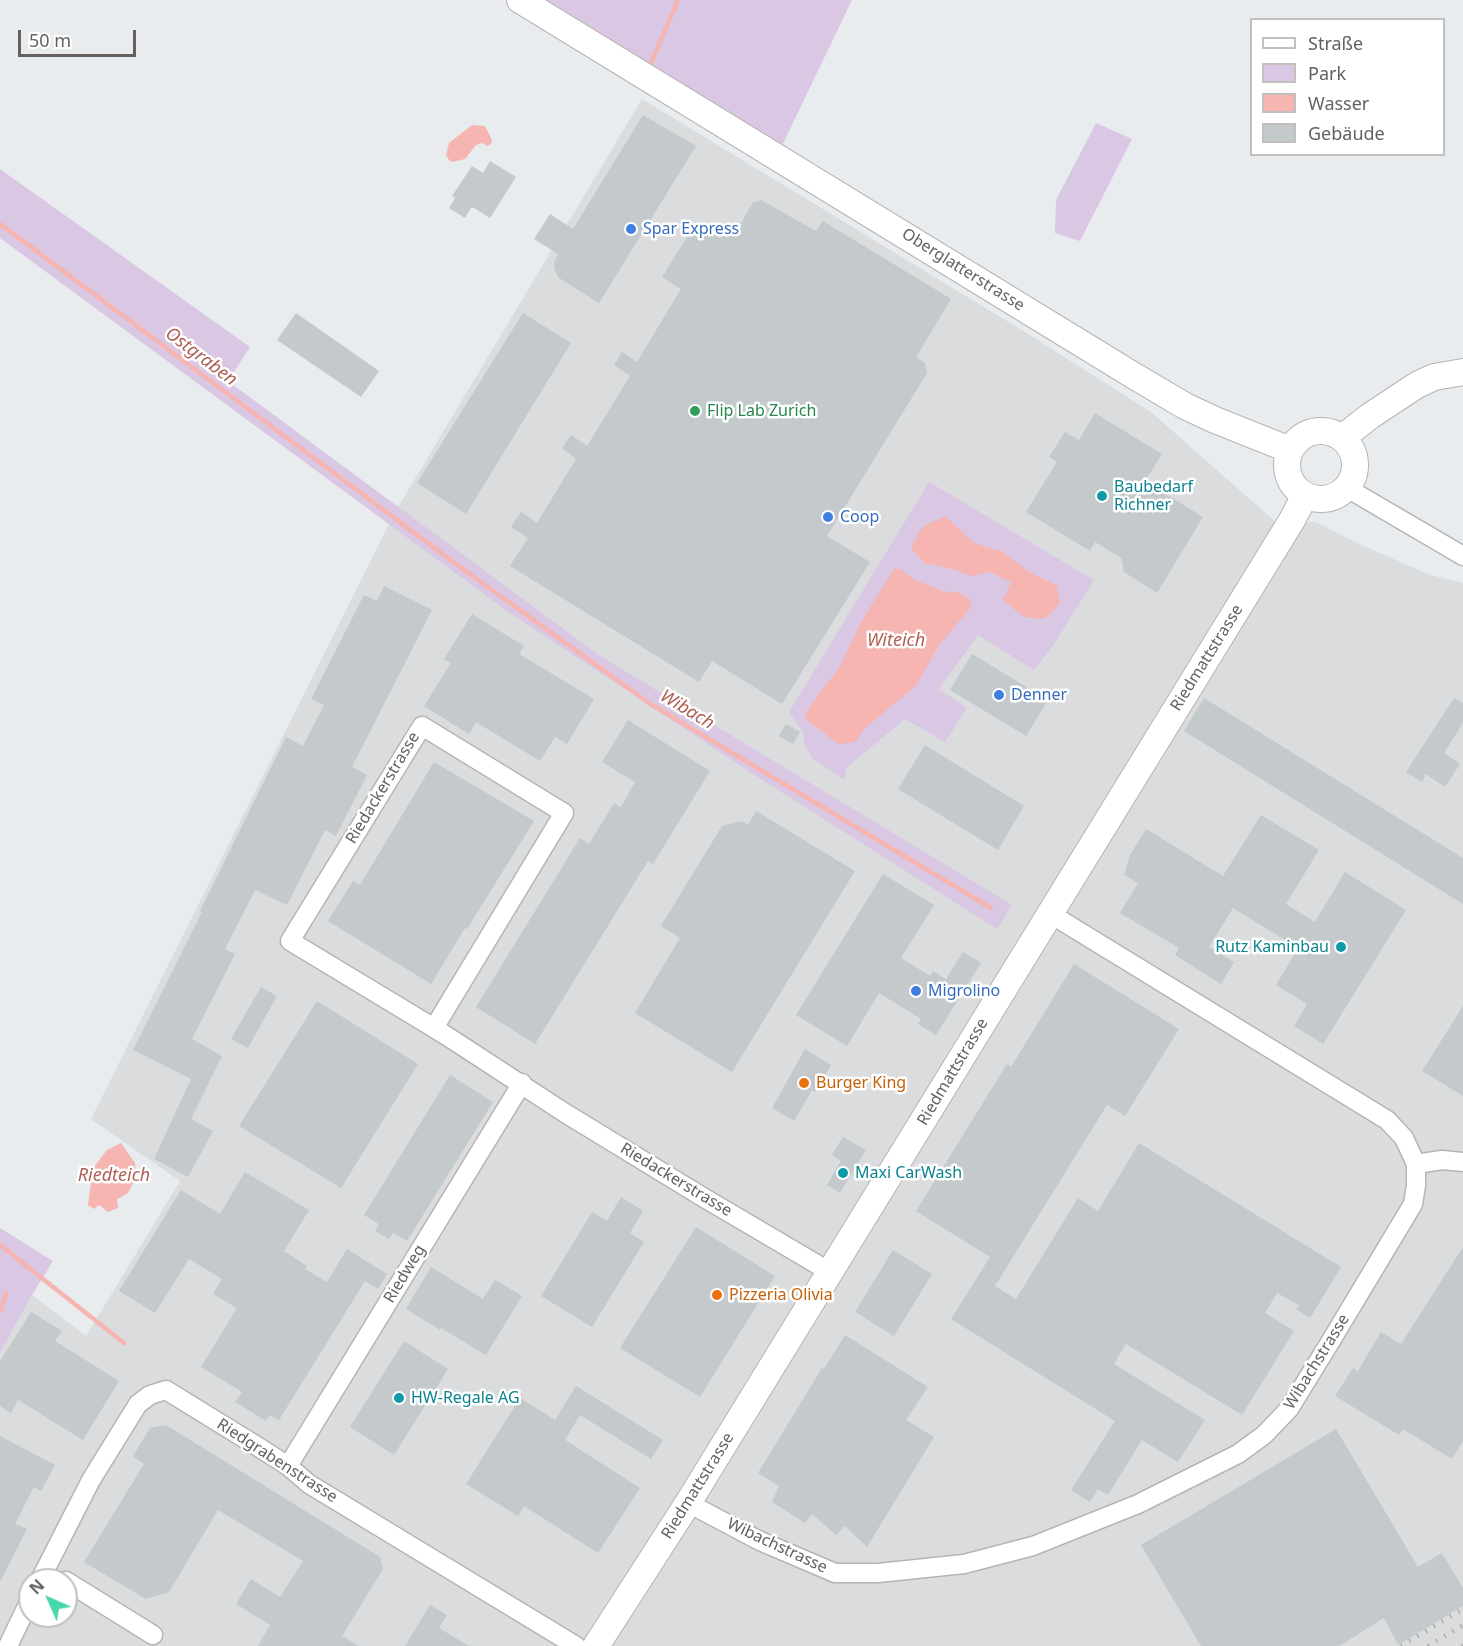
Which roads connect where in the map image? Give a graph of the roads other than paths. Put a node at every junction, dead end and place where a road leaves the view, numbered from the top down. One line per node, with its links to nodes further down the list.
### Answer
1 (520, 0): 4 (main road, Oberglatterstrasse)
2 (1463, 373): 3 (main road)
3 (1348, 446): 4 (main road); 5 (main road)
4 (1290, 450): 6 (main road)
5 (1347, 488): 6 (main road); 7 (street)
6 (1305, 495): 8 (main road, Riedmattstrasse)
7 (1463, 556)
8 (1049, 913): 12 (street, Wibachstrasse); 13 (main road, Riedmattstrasse)
9 (434, 1028): 9 (street, Riedackerstrasse); 10 (street, Riedackerstrasse)
10 (522, 1083): 13 (street, Riedackerstrasse); 14 (street, Riedweg)
11 (1463, 1162): 12 (street)
12 (1416, 1164): 15 (street, Wibachstrasse)
13 (830, 1272): 15 (main road, Riedmattstrasse)
14 (288, 1466): 16 (street, Riedgrabenstrasse); 21 (street, Riedgrabenstrasse)
15 (688, 1503): 22 (main road, Riedmattstrasse)
16 (46, 1568)
17 (78, 1588): 19 (street, Riedgrabenstrasse)
18 (18, 1625): 20 (street)
19 (153, 1635)
20 (8, 1646)
21 (576, 1646)
22 (596, 1646)

